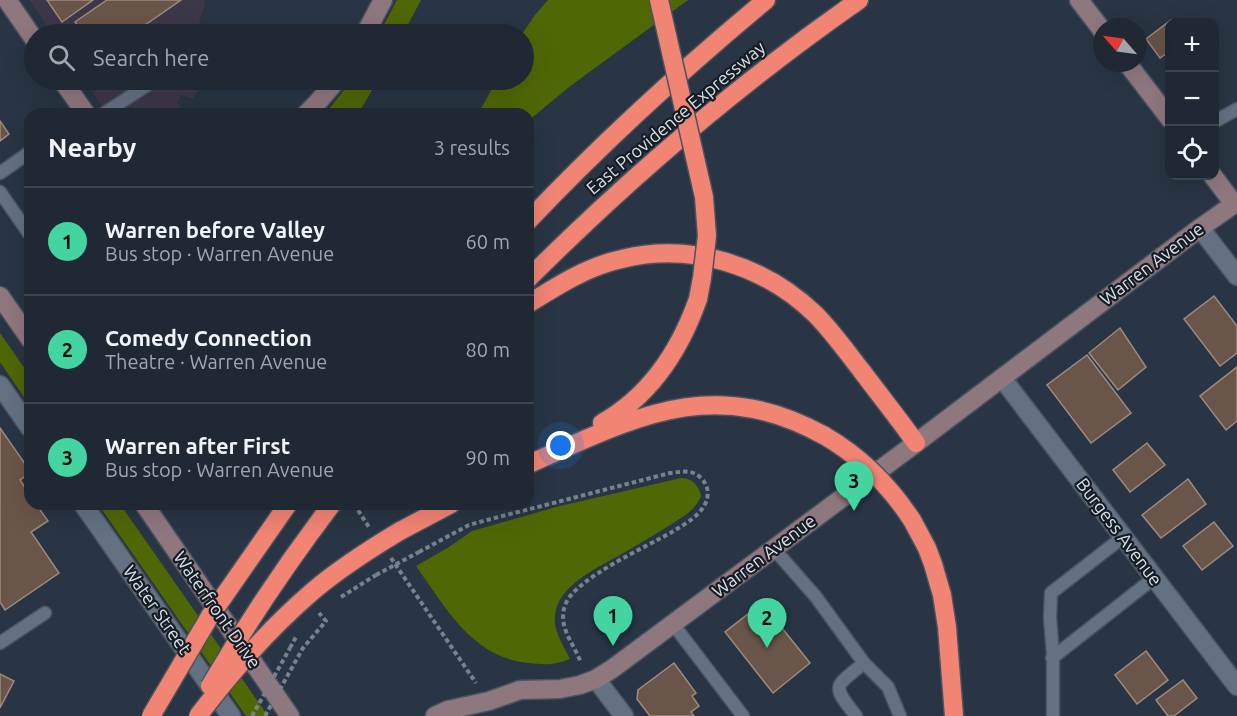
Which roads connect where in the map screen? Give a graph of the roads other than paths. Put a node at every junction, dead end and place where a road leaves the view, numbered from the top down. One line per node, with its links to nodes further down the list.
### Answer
1 (7, 0): 9 (main road)
2 (383, 0): 8 (main road)
3 (659, 0): 37 (highway, bridge)
4 (766, 0): 25 (highway, East Providence Expressway)
5 (859, 0): 28 (highway, East Providence Expressway)
6 (1082, 1): 7 (main road)
7 (1094, 18)
8 (370, 24)
9 (24, 25)
10 (1134, 72): 18 (main road)
11 (69, 90): 14 (main road)
12 (140, 90): 15 (lane)
13 (328, 90): 16 (main road)
14 (82, 108)
15 (112, 108)
16 (312, 108)
17 (1237, 109): 19 (lane)
18 (1165, 112)
19 (1219, 119)
20 (24, 156): 21 (lane)
21 (0, 173)
22 (1216, 180): 24 (main road)
23 (0, 192): 26 (lane)
24 (1236, 203): 27 (main road, Warren Avenue)
25 (534, 215)
26 (24, 226)
27 (1200, 228): 29 (street); 33 (main road, Warren Avenue)
28 (534, 273)
29 (1237, 276)
30 (0, 296): 32 (main road)
31 (534, 300): 36 (highway)
32 (24, 330)
33 (1002, 378): 36 (main road, Warren Avenue); 44 (street, Burgess Avenue)
34 (0, 385): 35 (street)
35 (24, 419)
36 (916, 443): 45 (main road, Warren Avenue)
37 (534, 461)
38 (534, 462): 66 (highway, bridge)
39 (87, 510): 58 (street, Water Street)
40 (148, 510): 59 (main road, Waterfront Drive)
41 (284, 510): 55 (highway, bridge)
42 (327, 510): 56 (highway, bridge)
43 (440, 510): 57 (highway, bridge)
44 (1123, 537): 46 (street, Burgess Avenue); 50 (lane)
45 (774, 549): 48 (main road, Warren Avenue); 51 (lane)
46 (1154, 578): 50 (lane); 53 (street, Burgess Avenue)
47 (45, 613): 49 (lane)
48 (673, 624): 52 (main road, Warren Avenue); 63 (lane)
49 (0, 644)
50 (1052, 658): 67 (lane)
51 (864, 663): 64 (lane); 65 (lane)
52 (596, 678): 54 (main road, Warren Avenue); 62 (street)
53 (1237, 686)
54 (489, 701): 60 (main road, Warren Avenue); 61 (main road)
55 (151, 716)
56 (193, 716)
57 (198, 716)
58 (231, 716)
59 (290, 716)
60 (435, 716)
61 (470, 716)
62 (624, 716)
63 (743, 716)
64 (856, 716)
65 (900, 716)
66 (954, 716)
67 (1053, 716)

